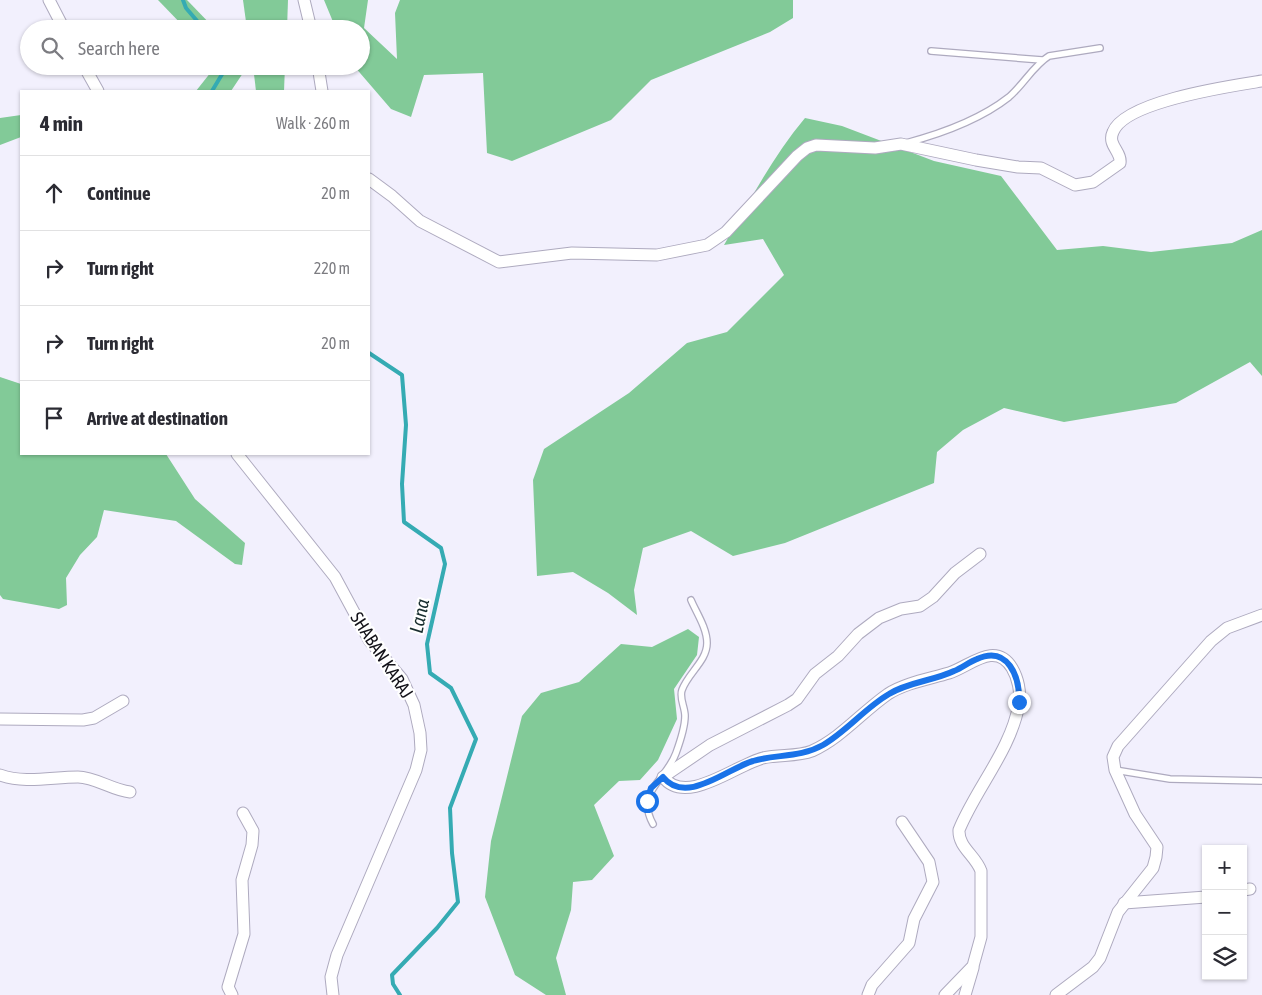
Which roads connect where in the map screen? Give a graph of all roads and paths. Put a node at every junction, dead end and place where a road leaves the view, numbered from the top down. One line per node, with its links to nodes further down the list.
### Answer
1 (49, 0): 3 (street)
2 (304, 0): 4 (street)
3 (59, 20)
4 (309, 20)
5 (1100, 48): 7 (lane)
6 (931, 51): 7 (lane)
7 (1042, 60): 13 (lane)
8 (89, 75): 11 (street)
9 (319, 75): 12 (street)
10 (1262, 81): 13 (street)
11 (97, 90)
12 (322, 90)
13 (901, 144): 14 (street)
14 (370, 180)
15 (238, 455): 33 (street, SHABAN KARAJ)
16 (980, 554): 23 (street)
17 (691, 600): 23 (lane)
18 (1262, 615): 21 (street)
19 (122, 701): 20 (street)
20 (0, 719)
21 (1115, 770): 24 (lane); 30 (street)
22 (0, 775): 25 (street)
23 (663, 777): 28 (lane); 31 (street)
24 (1262, 781)
25 (130, 792)
26 (243, 813): 32 (street)
27 (902, 822): 34 (street)
28 (653, 824)
29 (1202, 897): 30 (street)
30 (1124, 903): 37 (street)
31 (973, 966): 35 (street); 36 (street)
32 (232, 995)
33 (333, 995)
34 (868, 995)
35 (945, 995)
36 (964, 995)
37 (1056, 995)

